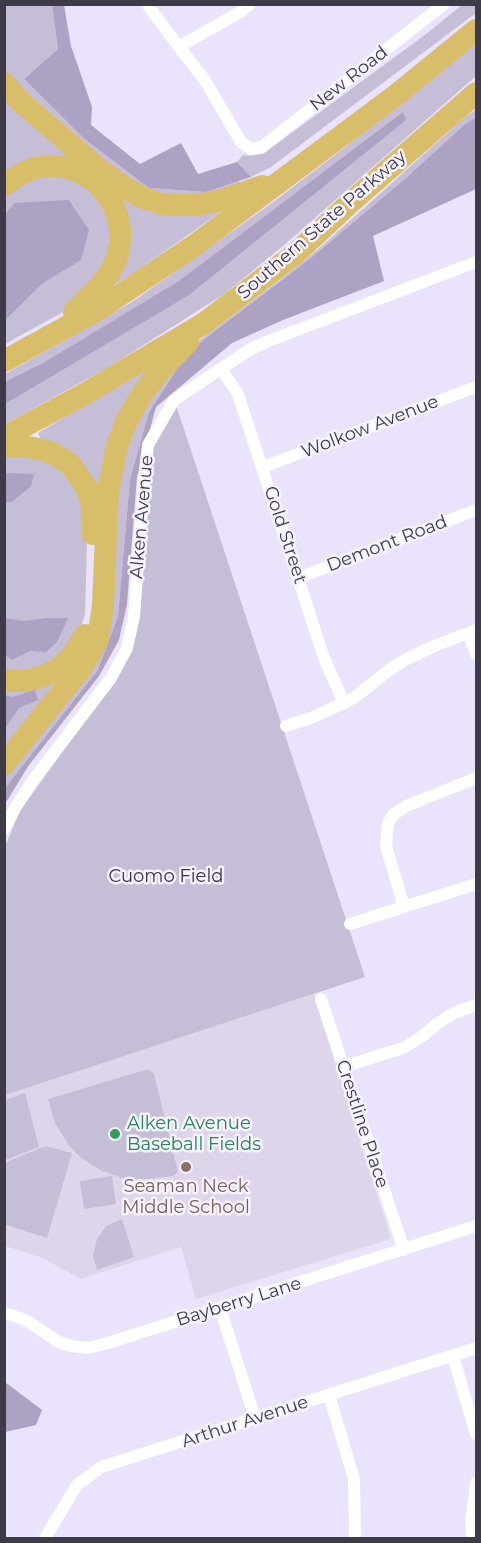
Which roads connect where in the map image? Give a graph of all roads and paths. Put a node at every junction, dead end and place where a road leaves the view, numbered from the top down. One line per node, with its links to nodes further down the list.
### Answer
1 (147, 4): 5 (street)
2 (250, 4): 5 (street)
3 (444, 4): 5 (street, New Road)
4 (477, 30): 8 (highway)
5 (179, 47)
6 (4, 83): 8 (highway)
7 (477, 93): 11 (highway, Southern State Parkway)
8 (287, 177): 12 (highway)
9 (4, 185): 12 (highway)
10 (477, 262): 14 (street, Alken Avenue)
11 (203, 324): 16 (highway, Southern State Parkway); 26 (highway)
12 (40, 342): 13 (highway)
13 (4, 361)
14 (221, 369): 18 (street, Gold Street); 28 (street, Alken Avenue)
15 (477, 387): 18 (street, Wolkow Avenue)
16 (4, 437)
17 (4, 447): 23 (highway)
18 (263, 467): 20 (street, Gold Street)
19 (477, 510): 20 (street, Demont Road)
20 (298, 578): 24 (street, Gold Street)
21 (472, 632): 22 (street); 24 (street)
22 (477, 654)
23 (4, 680)
24 (344, 703): 25 (street)
25 (286, 726)
26 (4, 764)
27 (477, 778): 30 (street)
28 (4, 829)
29 (477, 884): 30 (street)
30 (404, 907): 31 (street)
31 (350, 924)
32 (321, 999): 34 (street, Crestline Place)
33 (477, 1005): 34 (street)
34 (344, 1067): 36 (street, Crestline Place)
35 (477, 1226): 36 (street, Bayberry Lane)
36 (404, 1250): 37 (street, Bayberry Lane)
37 (220, 1308): 38 (street, Bayberry Lane); 42 (street)
38 (4, 1313)
39 (477, 1348): 40 (street, Arthur Avenue)
40 (453, 1356): 41 (street, Arthur Avenue); 43 (street)
41 (329, 1395): 42 (street, Arthur Avenue); 46 (street)
42 (255, 1418): 45 (street, Arthur Avenue)
43 (477, 1434)
44 (477, 1483): 47 (street)
45 (45, 1539)
46 (355, 1539)
47 (472, 1539)

